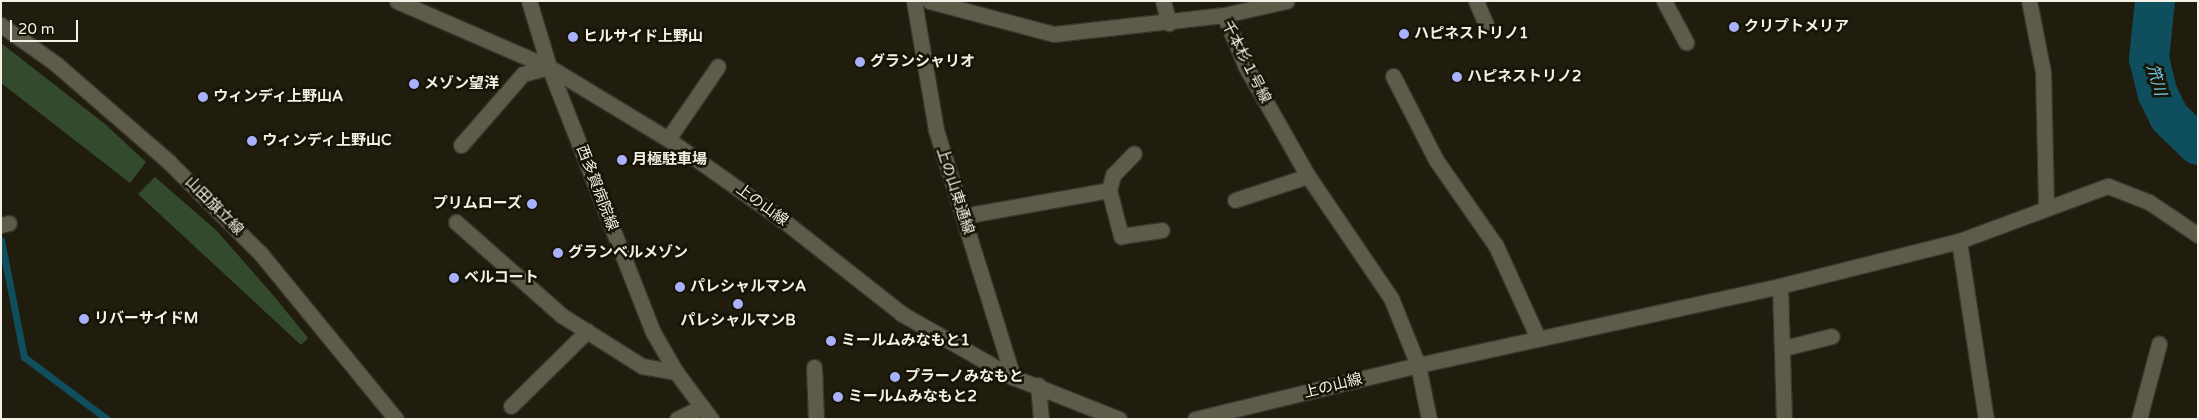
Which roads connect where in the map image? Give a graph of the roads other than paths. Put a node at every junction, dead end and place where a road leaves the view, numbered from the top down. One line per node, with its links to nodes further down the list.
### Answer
1 (397, 1): 15 (street, 上の山線)
2 (529, 1): 15 (street, 西多賀病院線)
3 (914, 1): 25 (street, 上の山東通線)
4 (930, 1): 11 (street, 千本杉１号線)
5 (1163, 1): 11 (street)
6 (1286, 1): 10 (street)
7 (1476, 1): 12 (street)
8 (1664, 1): 14 (street)
9 (2029, 1): 24 (street)
10 (1224, 15): 11 (street, 千本杉１号線); 21 (street, 千本杉１号線)
11 (1169, 23)
12 (1486, 24)
13 (1, 25): 43 (street, 山田旗立線)
14 (1686, 42)
15 (550, 66): 18 (street, 上の山線); 19 (street); 38 (street, 西多賀病院線)
16 (718, 66): 18 (street)
17 (1393, 76): 33 (street)
18 (668, 139): 39 (street, 上の山線)
19 (461, 145)
20 (1134, 153): 22 (street)
21 (1308, 176): 23 (street); 36 (street, 千本杉１号線)
22 (1109, 190): 25 (street); 27 (street)
23 (1235, 200)
24 (2046, 206): 28 (street, 上の山線); 29 (street, 上の山線)
25 (963, 216): 39 (street, 上の山東通線)
26 (456, 222): 31 (street)
27 (1162, 230)
28 (2198, 235)
29 (1959, 240): 30 (street, 上の山線); 51 (street)
30 (1780, 286): 33 (street, 上の山線); 35 (street)
31 (587, 331): 38 (street); 41 (street)
32 (1832, 336): 35 (street)
33 (1538, 338): 36 (street, 上の山線)
34 (2159, 344): 52 (street)
35 (1784, 348): 50 (street)
36 (1418, 366): 48 (street, 上の山線); 49 (street)
37 (814, 367): 45 (street)
38 (676, 372): 42 (street, 西多賀病院線)
39 (1013, 377): 40 (street, 上の山線)
40 (1038, 385): 46 (street); 47 (street, 上の山線)
41 (512, 406)
42 (707, 413): 44 (street)
43 (396, 419)
44 (677, 419)
45 (816, 419)
46 (1041, 419)
47 (1119, 419)
48 (1195, 419)
49 (1429, 419)
50 (1784, 419)
51 (1986, 419)
52 (2139, 419)

